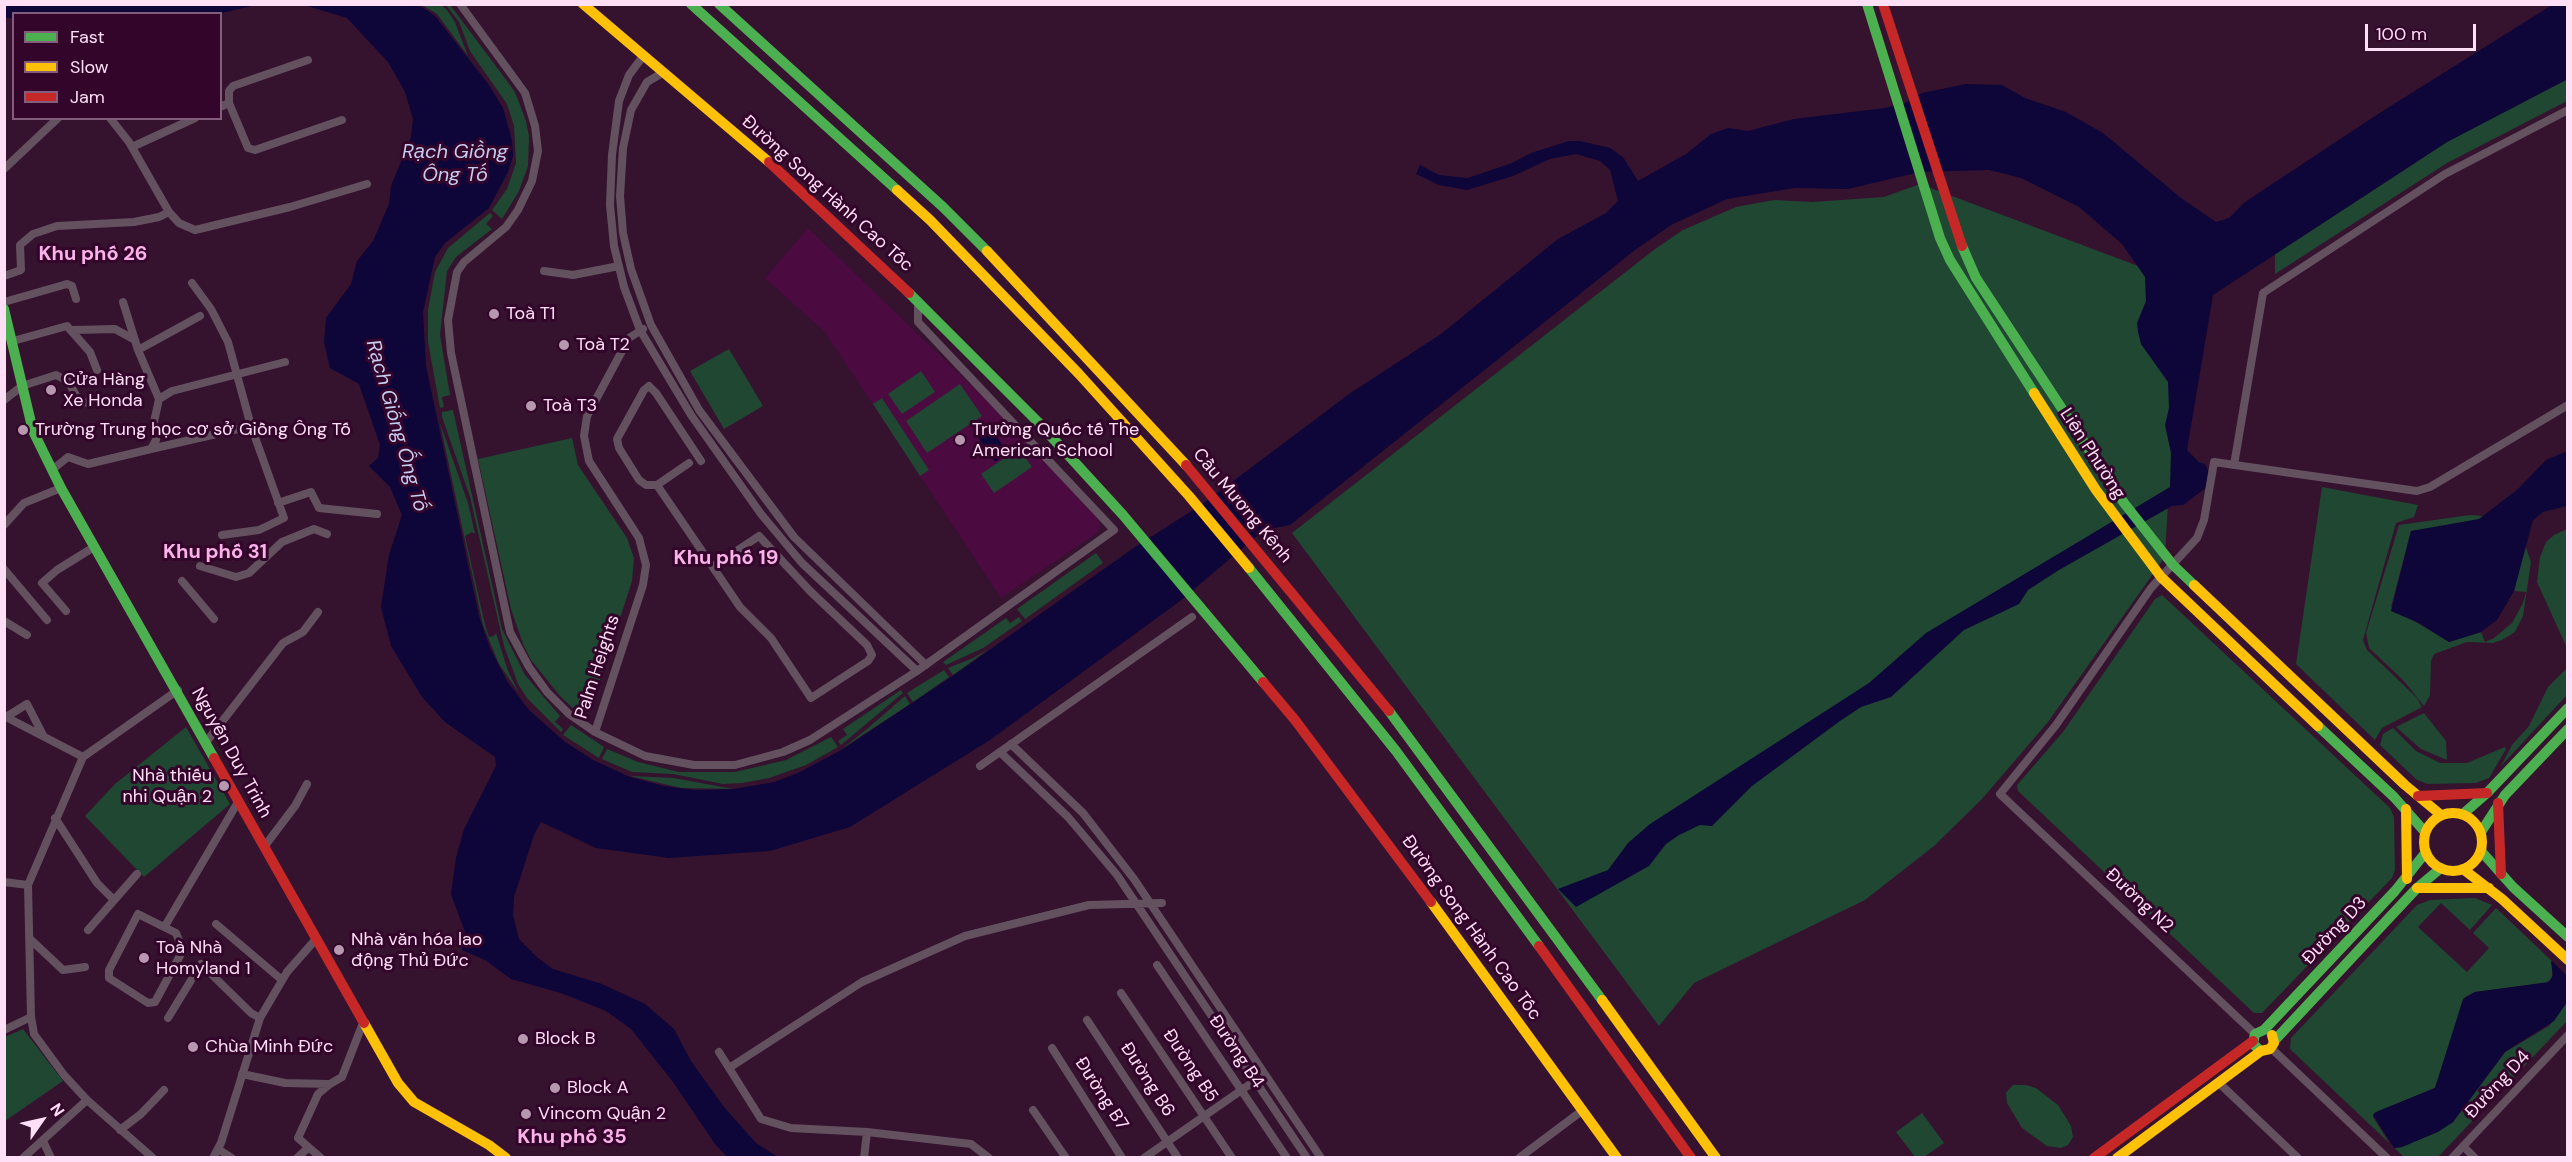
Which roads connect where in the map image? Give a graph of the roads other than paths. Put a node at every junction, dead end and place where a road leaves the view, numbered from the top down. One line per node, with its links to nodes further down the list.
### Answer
1 (460, 4): 84 (street, Palm Heights)
2 (583, 4): 7 (main road, Đường Song Hành Cao Tốc)
3 (691, 4): 183 (main road, Cầu Mương Kênh)
4 (719, 4): 184 (main road, Cầu Mương Kênh)
5 (1867, 4): 68 (main road, Liên Phường)
6 (1883, 4): 64 (main road, Liên Phường)
7 (644, 55): 9 (main road, Đường Song Hành Cao Tốc); 20 (street)
8 (308, 60): 10 (street)
9 (664, 72): 25 (main road, Đường Song Hành Cao Tốc); 31 (street)
10 (225, 105): 15 (street)
11 (2568, 110): 54 (street)
12 (56, 120): 17 (street)
13 (112, 120): 16 (street)
14 (191, 120): 16 (street)
15 (342, 120)
16 (132, 147): 19 (street)
17 (4, 169)
18 (367, 184): 19 (street)
19 (169, 212): 22 (street)
20 (619, 266): 21 (street); 33 (street)
21 (544, 271)
22 (4, 276)
23 (192, 283): 39 (street)
24 (76, 299): 26 (street)
25 (918, 301): 79 (street); 154 (main road, Đường Song Hành Cao Tốc)
26 (4, 302)
27 (123, 302): 34 (street)
28 (4, 309): 29 (main road, Nguyễn Duy Trinh)
29 (5, 315): 35 (main road, Nguyễn Duy Trinh)
30 (200, 316): 36 (street)
31 (651, 325): 33 (street); 46 (street)
32 (73, 330): 34 (street); 35 (street); 38 (street)
33 (640, 330): 47 (street); 84 (street, Palm Heights)
34 (135, 340): 36 (street)
35 (13, 342): 40 (main road, Nguyễn Duy Trinh)
36 (138, 350): 41 (street)
37 (285, 362): 39 (street)
38 (98, 370)
39 (237, 375): 41 (street); 45 (street)
40 (22, 386): 42 (street); 43 (street); 55 (main road, Nguyễn Duy Trinh)
41 (159, 399): 49 (street)
42 (4, 400)
43 (89, 403)
44 (2568, 405): 54 (street)
45 (251, 426): 49 (street); 58 (street)
46 (718, 438): 47 (street); 48 (street)
47 (710, 443): 50 (street); 51 (street)
48 (724, 446): 51 (street); 79 (street)
49 (151, 449): 55 (street)
50 (695, 452): 52 (street); 53 (street); 56 (street)
51 (716, 452): 52 (street); 80 (street)
52 (701, 461): 53 (street)
53 (689, 463): 56 (street)
54 (2234, 465): 64 (street)
55 (53, 469): 57 (main road, Nguyễn Duy Trinh)
56 (657, 485): 66 (street)
57 (61, 488): 60 (street); 63 (main road, Nguyễn Duy Trinh)
58 (278, 502): 59 (street); 62 (street)
59 (377, 514)
60 (4, 525)
61 (327, 534): 65 (street)
62 (222, 535)
63 (94, 547): 70 (street); 81 (main road, Nguyễn Duy Trinh)
64 (2173, 565): 68 (street); 72 (main road, Liên Phường)
65 (200, 566)
66 (714, 566): 66 (street)
67 (4, 569): 75 (street)
68 (2161, 577): 77 (main road, Liên Phường); 139 (street, Đường N2)
69 (182, 581): 74 (street)
70 (66, 611)
71 (318, 612): 86 (street)
72 (2226, 615): 77 (main road); 95 (main road, Liên Phường)
73 (1192, 617): 87 (street)
74 (214, 619)
75 (47, 620)
76 (4, 621): 78 (street)
77 (2214, 627): 98 (main road, Liên Phường)
78 (27, 635)
79 (926, 665): 80 (street)
80 (917, 671): 84 (street)
81 (178, 690): 86 (main road, Nguyễn Duy Trinh); 89 (street)
82 (2568, 708): 90 (main road)
83 (2568, 729): 92 (main road)
84 (595, 732)
85 (44, 735): 89 (street)
86 (207, 741): 96 (main road, Nguyễn Duy Trinh)
87 (1011, 744): 88 (street); 119 (street)
88 (1000, 752): 91 (street); 117 (street)
89 (83, 757): 101 (street)
90 (2522, 757): 92 (main road); 94 (main road)
91 (980, 766)
92 (2532, 767): 97 (main road)
93 (307, 784): 104 (street)
94 (2487, 794): 95 (main road); 99 (main road)
95 (2418, 796): 100 (main road, Liên Phường)
96 (238, 802): 104 (main road, Nguyễn Duy Trinh); 121 (street)
97 (2499, 803): 103 (main road); 110 (main road)
98 (2406, 809): 102 (main road, Liên Phường); 111 (main road)
99 (2463, 814): 100 (main road); 103 (main road)
100 (2441, 815): 102 (main road)
101 (55, 818): 113 (street); 116 (street)
102 (2425, 832): 106 (main road)
103 (2481, 832): 105 (main road)
104 (264, 847): 125 (main road, Nguyễn Duy Trinh)
105 (2481, 851): 108 (main road); 110 (main road)
106 (2426, 852): 107 (main road); 111 (main road, Đường D3)
107 (2441, 868): 108 (main road); 114 (main road, Đường D3)
108 (2463, 869): 115 (main road)
109 (137, 874): 116 (street)
110 (2501, 874): 123 (main road)
111 (2407, 879): 129 (main road, Đường D3)
112 (4, 882): 113 (street)
113 (27, 885): 124 (street)
114 (2417, 888): 115 (main road); 131 (main road, Đường D3)
115 (2489, 888): 126 (main road)
116 (113, 899): 122 (street)
117 (1137, 903): 119 (street); 144 (street); 147 (street)
118 (1162, 903): 119 (street)
119 (1150, 904): 180 (street)
120 (216, 924): 130 (street)
121 (165, 926): 121 (street)
122 (88, 930)
123 (2568, 937)
124 (30, 939): 128 (street); 133 (street)
125 (316, 939): 130 (street); 137 (main road, Nguyễn Duy Trinh)
126 (2568, 960)
127 (1157, 965): 151 (street, Đường B4)
128 (85, 967)
129 (2316, 975): 131 (main road); 139 (main road, Đường D3)
130 (282, 980): 135 (street)
131 (2326, 985): 141 (main road, Đường D3)
132 (1121, 993): 155 (street, Đường B5)
133 (31, 1017): 138 (street); 152 (street)
134 (168, 1018): 135 (street)
135 (260, 1018): 146 (street)
136 (1087, 1020): 159 (street, Đường B6)
137 (363, 1023): 149 (street); 170 (main road, Nguyễn Duy Trinh)
138 (4, 1030)
139 (2257, 1035): 141 (main road); 141 (main road); 145 (main road, Đường D3)
140 (2568, 1035): 160 (street, Đường D4)
141 (2269, 1047): 148 (main road, Đường D3); 188 (street)
142 (1052, 1048): 174 (street, Đường B7)
143 (719, 1052): 144 (street)
144 (729, 1068): 157 (street)
145 (2209, 1073): 148 (main road); 185 (main road, Đường D3)
146 (242, 1074): 149 (street); 161 (street)
147 (1256, 1080): 151 (street); 179 (street)
148 (2219, 1083): 186 (main road, Đường D3); 187 (street)
149 (330, 1084): 162 (street)
150 (164, 1090): 156 (street)
151 (1242, 1090): 155 (street); 178 (street, Đường B4)
152 (87, 1100): 156 (street); 158 (street)
153 (1033, 1110): 173 (street)
154 (1583, 1110): 181 (street); 182 (main road, Đường Song Hành Cao Tốc)
155 (1204, 1116): 159 (street); 177 (street, Đường B5)
156 (120, 1130): 165 (street)
157 (867, 1132): 171 (street); 172 (street)
158 (43, 1141): 163 (street); 164 (street)
159 (1167, 1141): 175 (street); 176 (street, Đường B6)
160 (2463, 1146): 189 (street, Đường D4); 190 (street)
161 (218, 1149): 166 (street); 167 (street)
162 (307, 1149): 168 (street); 169 (street)
163 (23, 1158)
164 (51, 1158)
165 (153, 1158)
166 (213, 1158)
167 (232, 1158)
168 (297, 1158)
169 (321, 1158)
170 (506, 1158)
171 (864, 1158)
172 (990, 1158)
173 (1066, 1158)
174 (1122, 1158)
175 (1144, 1158)
176 (1178, 1158)
177 (1232, 1158)
178 (1287, 1158)
179 (1307, 1158)
180 (1321, 1158)
181 (1519, 1158)
182 (1617, 1158)
183 (1691, 1158)
184 (1716, 1158)
185 (2094, 1158)
186 (2117, 1158)
187 (2298, 1158)
188 (2387, 1158)
189 (2452, 1158)
190 (2475, 1158)

